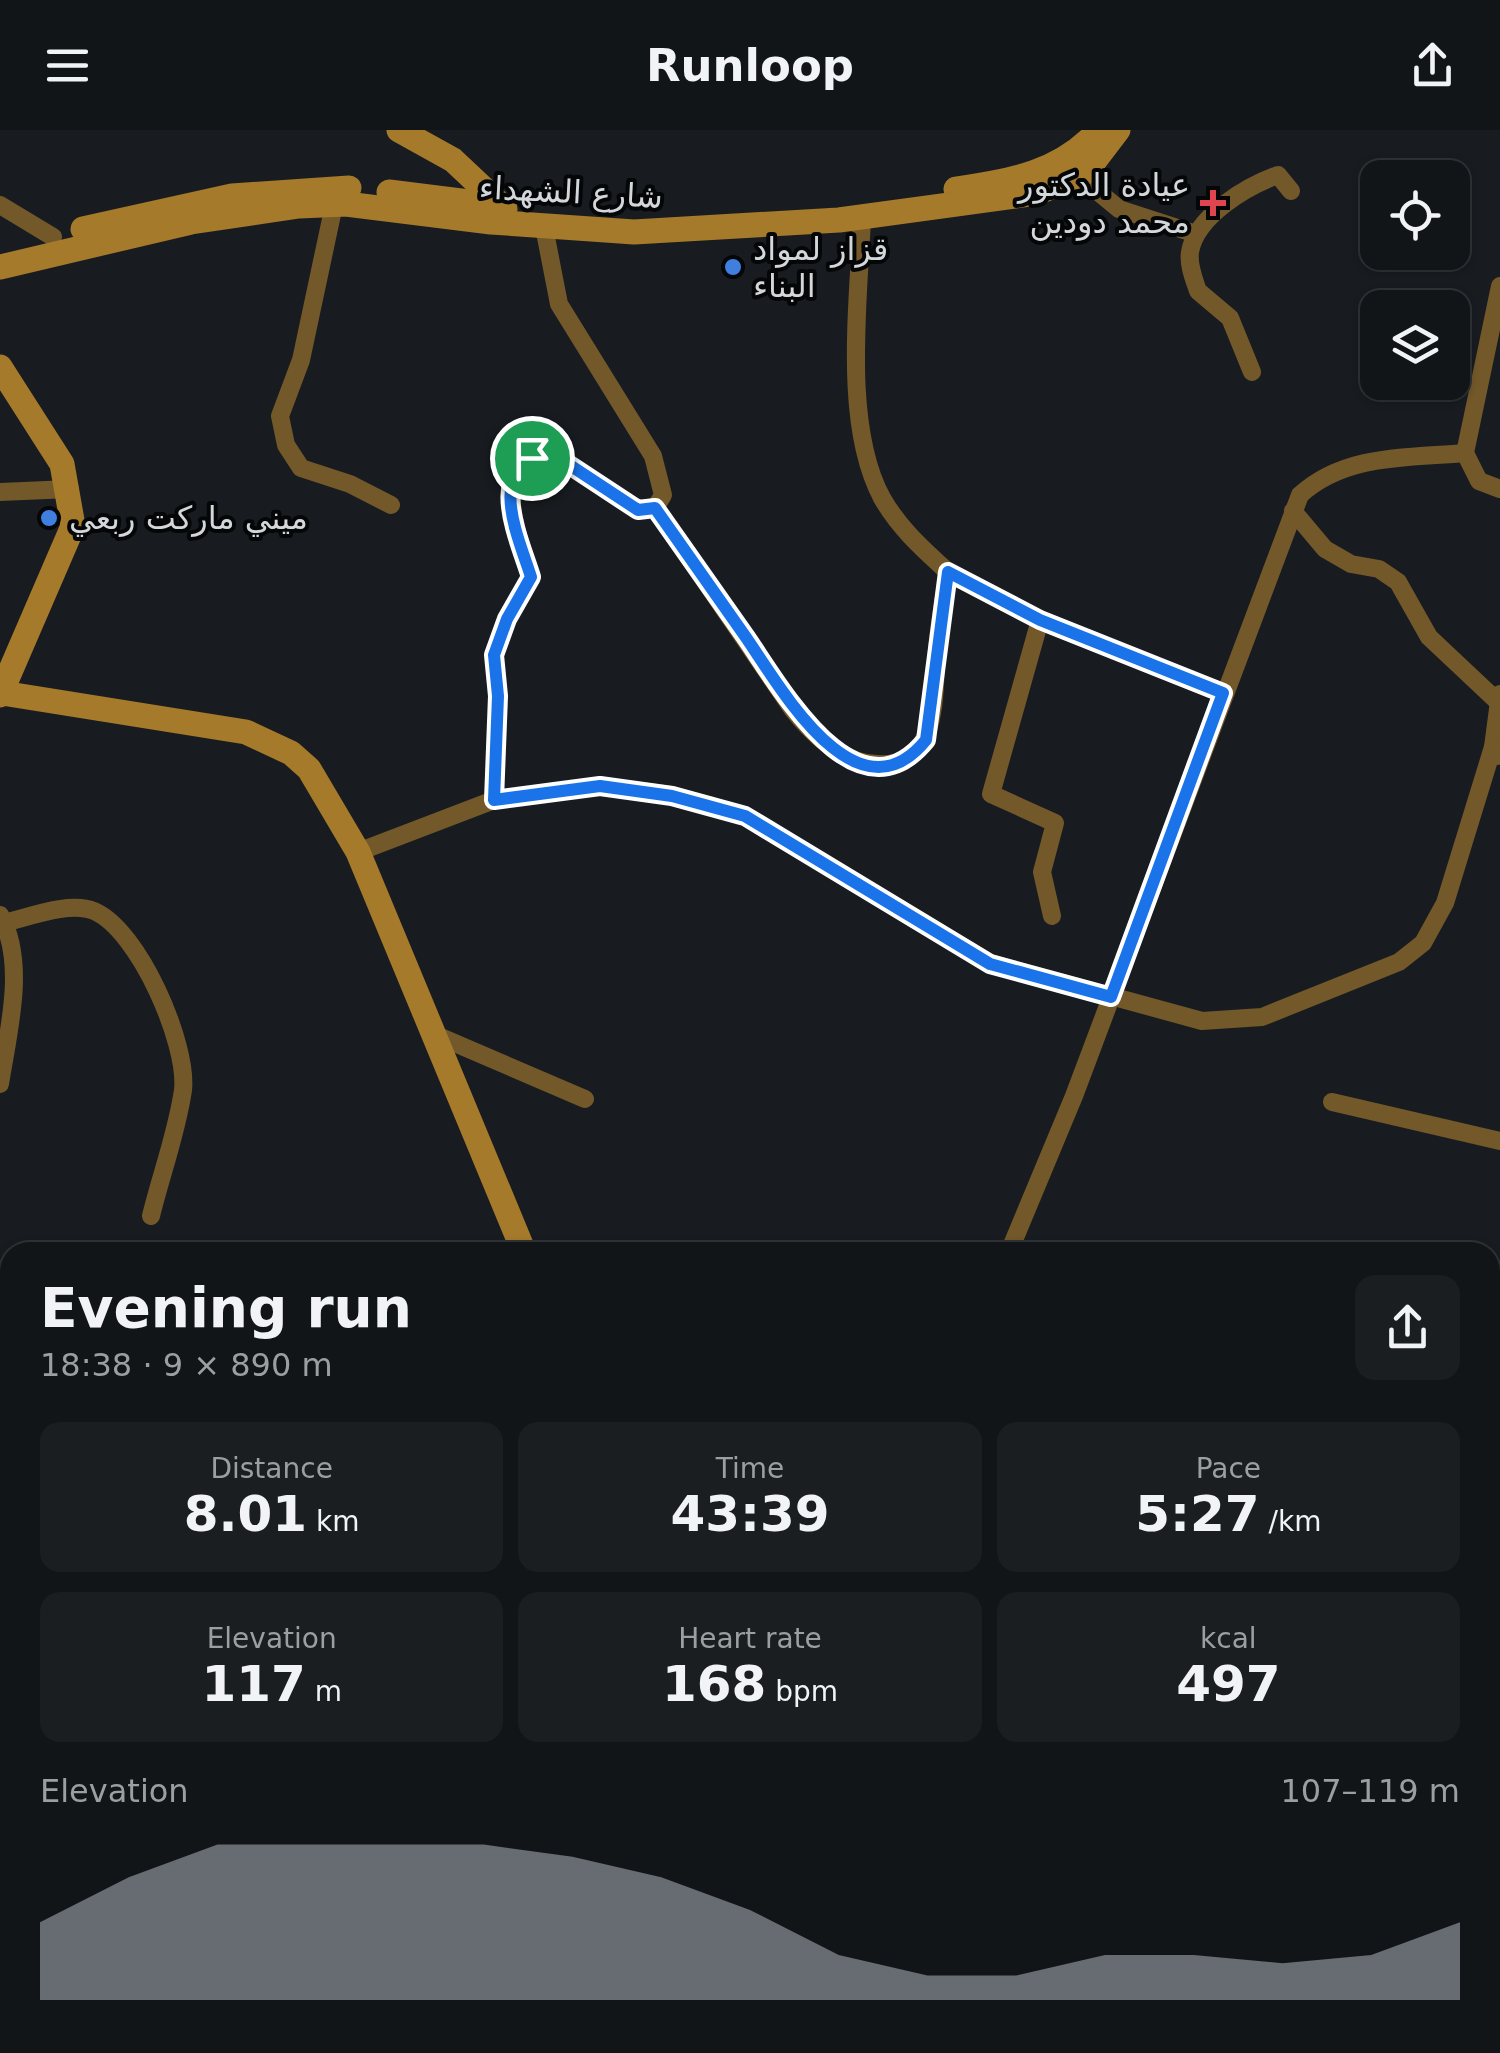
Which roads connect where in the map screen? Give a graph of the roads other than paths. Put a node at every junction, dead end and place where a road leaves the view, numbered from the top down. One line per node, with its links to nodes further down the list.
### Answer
1 (399, 130): 9 (main road)
2 (1099, 130): 9 (main road, شارع الشهداء)
3 (1118, 130): 4 (main road, شارع الشهداء)
4 (1079, 176): 8 (main road, شارع الشهداء); 10 (street)
5 (1290, 191): 10 (street)
6 (0, 205): 11 (street)
7 (334, 205): 9 (main road, شارع الشهداء); 13 (main road, شارع الشهداء); 21 (street)
8 (862, 218): 9 (main road, شارع الشهداء); 24 (street)
9 (521, 219): 11 (main road, شارع الشهداء); 22 (street)
10 (1196, 234): 16 (street)
11 (53, 237): 12 (main road, شارع الشهداء)
12 (0, 250)
13 (0, 267)
14 (1500, 286): 17 (street)
15 (1, 370): 18 (main road)
16 (1252, 372)
17 (1464, 453): 19 (street); 23 (street)
18 (70, 489): 20 (street); 26 (main road)
19 (1500, 489)
20 (0, 492)
21 (392, 505)
22 (655, 508): 24 (street); 31 (street)
23 (1293, 510): 27 (street); 29 (street)
24 (948, 572): 25 (street)
25 (1040, 620): 27 (street); 33 (street)
26 (9, 648): 28 (main road)
27 (1223, 693): 35 (street)
28 (1, 694): 32 (main road)
29 (1499, 697): 30 (street)
30 (1496, 754): 35 (street)
31 (494, 800): 32 (street); 35 (street)
32 (358, 852): 36 (main road)
33 (1052, 916)
34 (2, 919): 37 (street); 41 (street)
35 (1111, 997): 43 (street)
36 (436, 1035): 38 (street); 42 (main road)
37 (0, 1084)
38 (585, 1099)
39 (1332, 1102): 40 (street)
40 (1500, 1142)
41 (151, 1216)
42 (520, 1242)
43 (1013, 1242)

